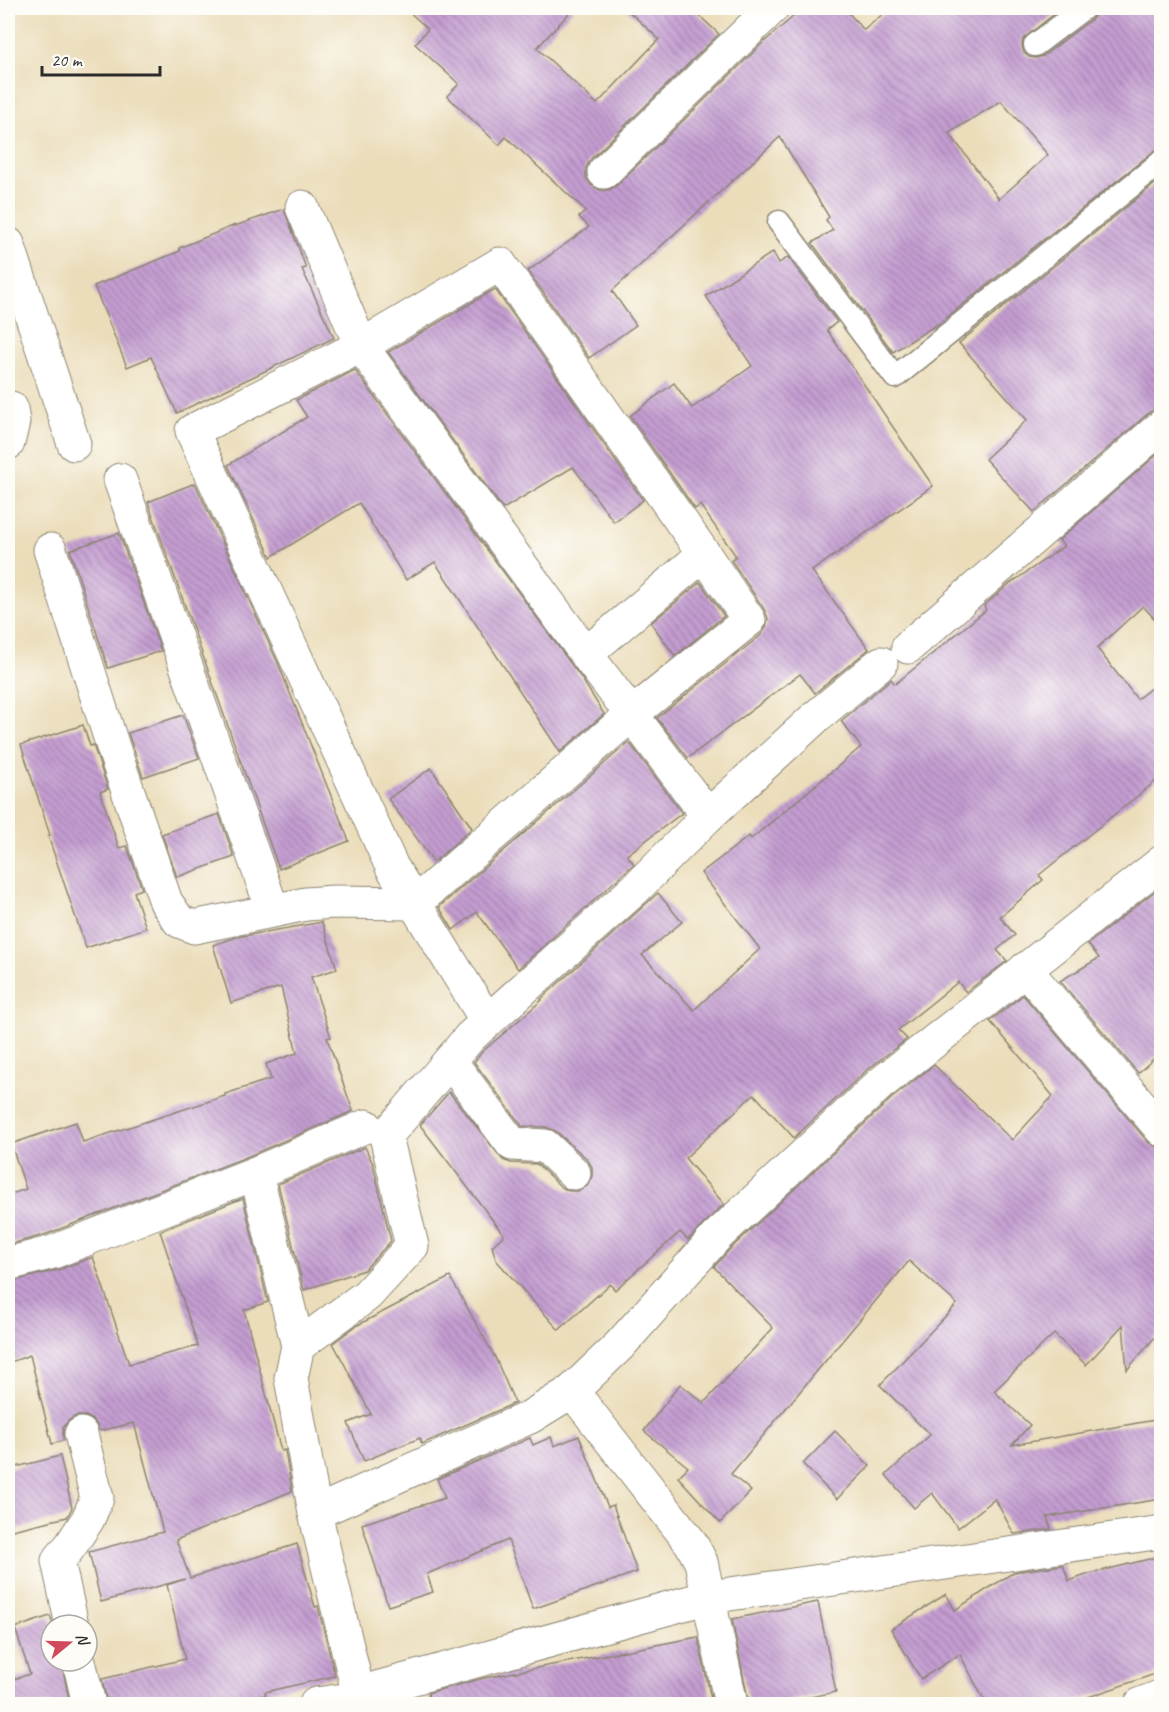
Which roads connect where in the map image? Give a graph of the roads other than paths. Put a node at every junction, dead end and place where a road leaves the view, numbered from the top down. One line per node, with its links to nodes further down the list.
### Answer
1 (772, 8): 5 (street)
2 (1084, 8): 3 (lane)
3 (1035, 45)
4 (1161, 161): 7 (lane)
5 (604, 172)
6 (302, 207): 9 (street)
7 (779, 222)
8 (8, 244): 13 (street)
9 (361, 346): 16 (street); 17 (street); 21 (street)
10 (12, 408): 12 (street)
11 (1161, 426): 19 (street)
12 (8, 443)
13 (74, 444)
14 (120, 480): 22 (street)
15 (50, 550): 22 (street)
16 (704, 554): 17 (street); 18 (street)
17 (586, 654): 18 (street)
18 (632, 714): 19 (street); 21 (street)
19 (708, 816): 24 (street)
20 (1161, 862): 23 (street)
21 (415, 903): 22 (street); 24 (street)
22 (273, 911)
23 (1025, 969): 27 (street); 32 (street)
24 (487, 1021): 25 (street)
25 (450, 1061): 29 (street); 31 (street)
26 (366, 1126): 28 (street)
27 (1161, 1130)
28 (256, 1173): 30 (street); 31 (street)
29 (574, 1173)
30 (8, 1264)
31 (298, 1346): 34 (street)
32 (572, 1391): 34 (street); 36 (street)
33 (81, 1434): 37 (street)
34 (315, 1513): 40 (street)
35 (1161, 1532): 36 (street)
36 (709, 1597): 40 (street); 43 (street)
37 (69, 1613)
38 (82, 1673): 41 (street)
39 (1161, 1696): 44 (street)
40 (360, 1701): 42 (street)
41 (89, 1704)
42 (316, 1704)
43 (730, 1704)
44 (1141, 1704)

